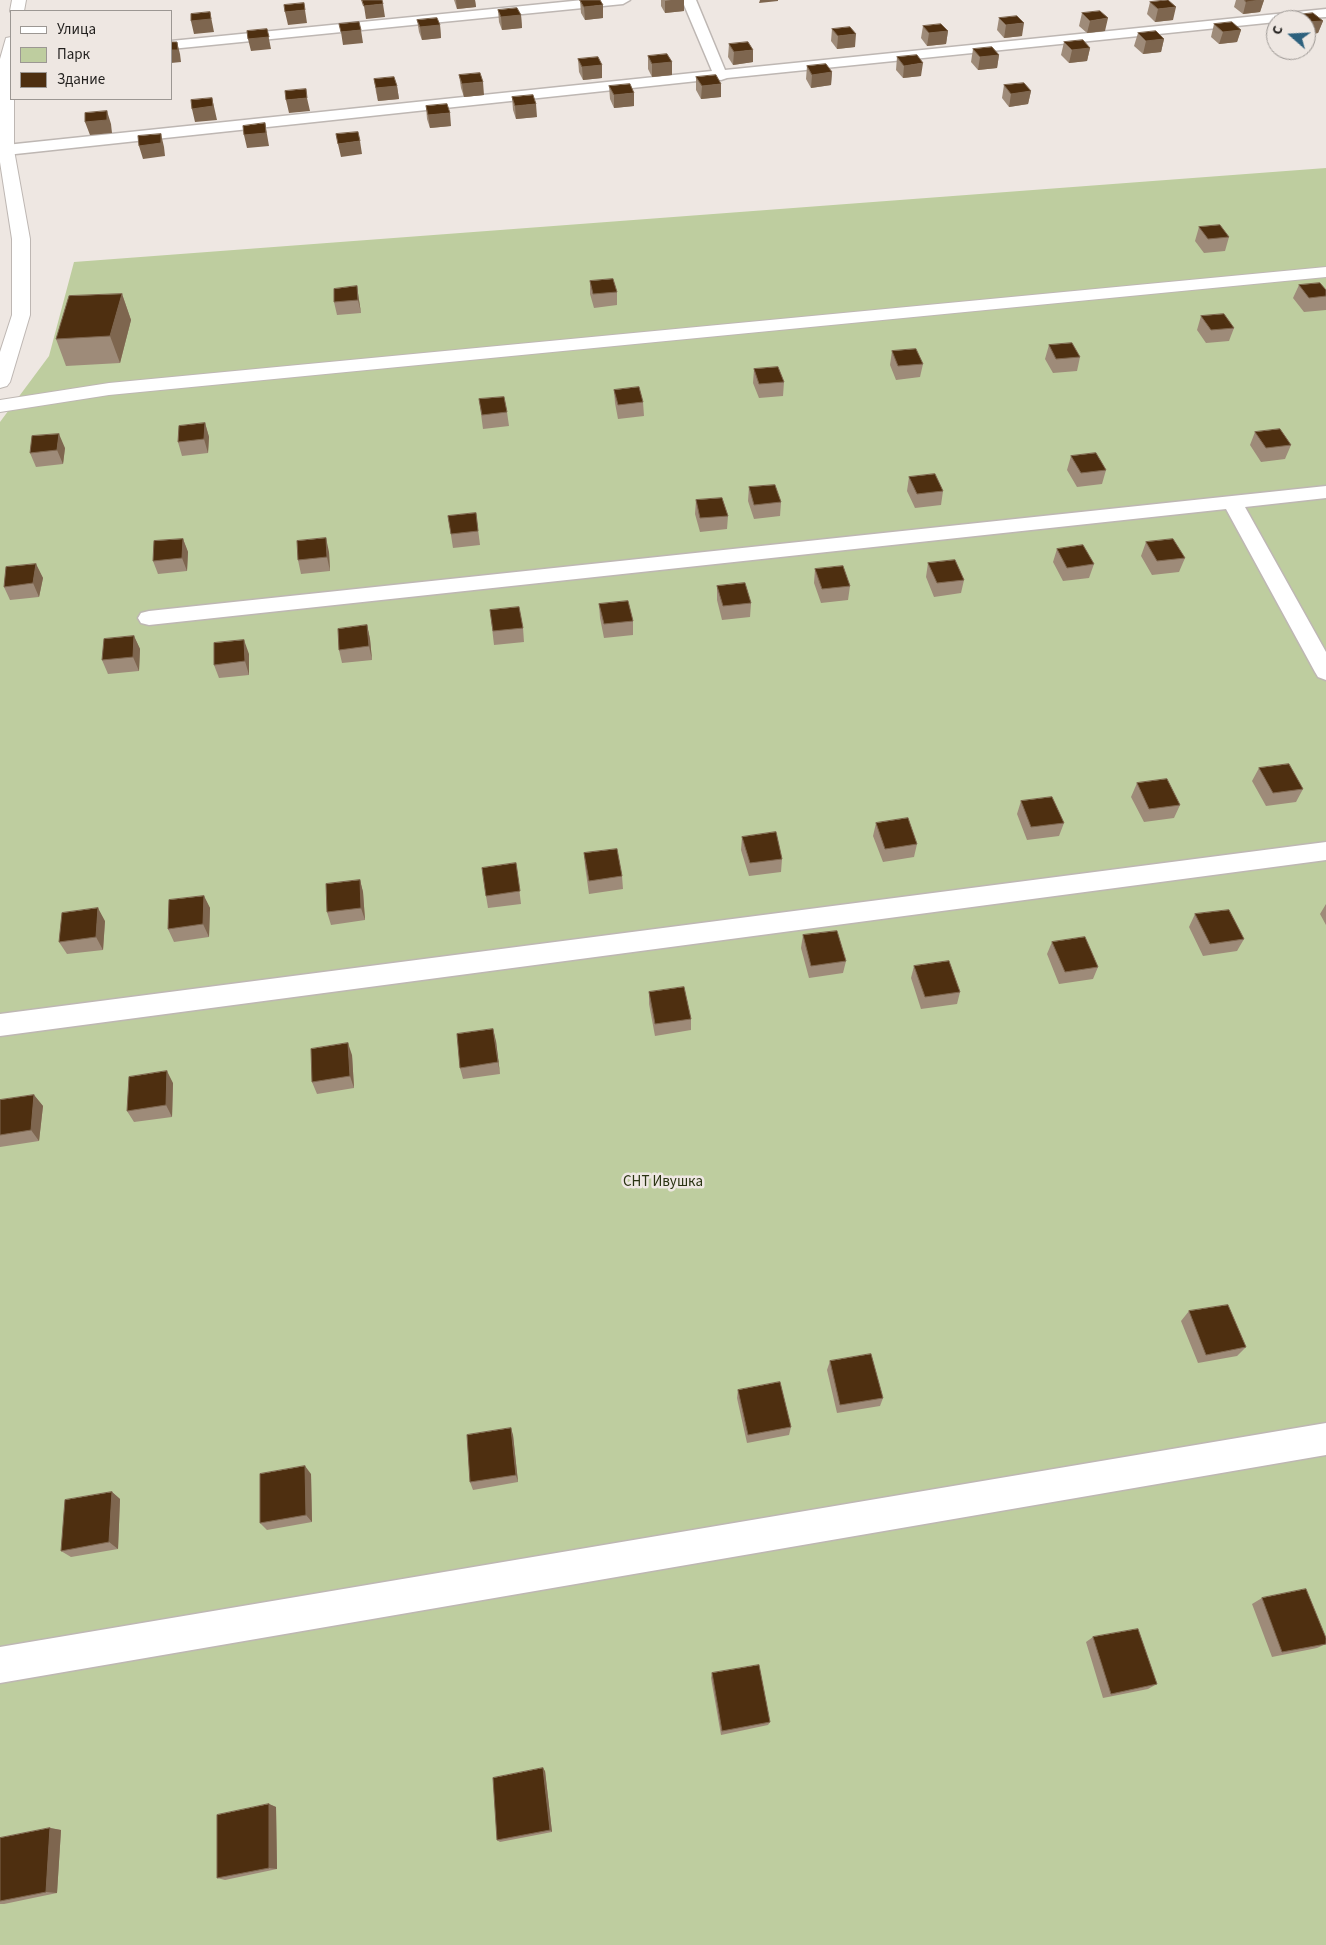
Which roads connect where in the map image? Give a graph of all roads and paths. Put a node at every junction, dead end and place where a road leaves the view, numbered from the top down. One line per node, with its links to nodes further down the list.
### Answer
1 (623, 0): 4 (lane)
2 (689, 0): 6 (lane)
3 (1323, 19): 6 (lane)
4 (172, 45)
5 (9, 61): 7 (street)
6 (721, 76): 7 (lane)
7 (6, 150): 9 (street)
8 (1326, 272): 10 (street)
9 (0, 382)
10 (0, 406)
11 (1326, 492): 12 (lane)
12 (1232, 502): 13 (lane); 14 (lane)
13 (150, 618)
14 (1326, 672)
15 (1326, 851): 16 (lane)
16 (0, 1025)
17 (1326, 1438): 18 (lane)
18 (0, 1664)

